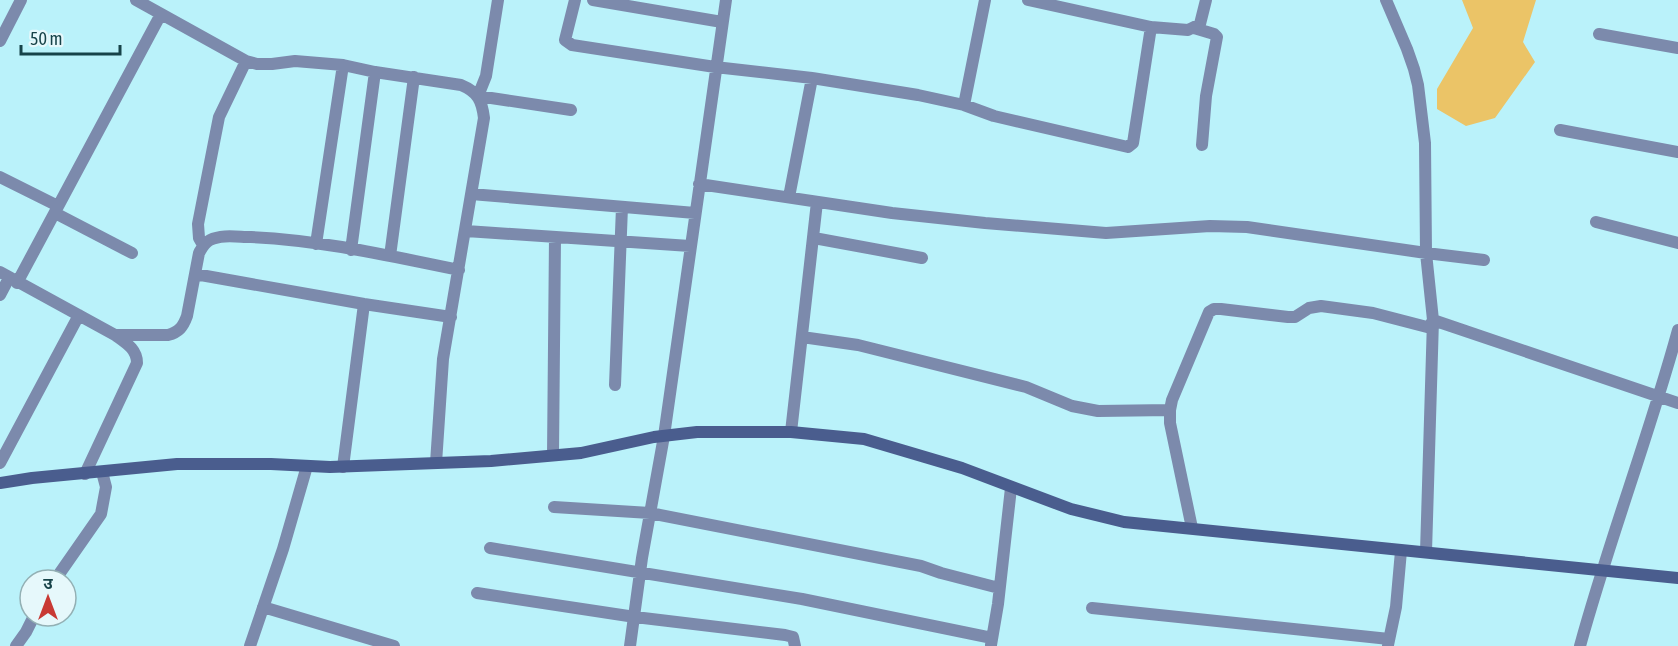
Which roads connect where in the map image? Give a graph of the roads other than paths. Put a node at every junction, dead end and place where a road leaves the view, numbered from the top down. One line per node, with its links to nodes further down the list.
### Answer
1 (21, 0): 16 (street)
2 (136, 0): 11 (street)
3 (498, 0): 24 (street)
4 (575, 0): 20 (street)
5 (593, 0): 12 (street)
6 (726, 0): 12 (street)
7 (985, 0): 25 (street)
8 (1028, 0): 13 (street)
9 (1206, 0): 14 (street)
10 (1386, 0): 49 (street)
11 (161, 14): 18 (street); 36 (street)
12 (722, 22): 20 (street)
13 (1151, 27): 14 (street); 25 (street)
14 (1194, 28): 28 (street)
15 (1599, 34): 17 (street)
16 (0, 41)
17 (1678, 48)
18 (246, 61): 19 (street); 45 (street)
19 (343, 65): 21 (street); 44 (street)
20 (715, 67): 23 (street); 31 (street)
21 (375, 72): 22 (street); 47 (street)
22 (414, 77): 24 (street); 50 (street)
23 (812, 78): 25 (street); 33 (street)
24 (478, 96): 26 (street); 32 (street)
25 (964, 105)
26 (571, 110)
27 (1560, 130): 29 (street)
28 (1202, 145)
29 (1678, 152)
30 (0, 177): 36 (street)
31 (699, 184): 33 (street); 37 (street)
32 (471, 194): 35 (street); 39 (street)
33 (789, 197): 34 (street)
34 (817, 202): 41 (street); 49 (street)
35 (622, 207): 37 (street); 42 (street)
36 (57, 210): 48 (street); 55 (street)
37 (695, 213): 46 (street)
38 (1596, 222): 43 (street)
39 (466, 231): 40 (street); 53 (street)
40 (555, 237): 42 (street); 70 (street)
41 (813, 238): 51 (street); 63 (street)
42 (620, 241): 46 (street); 64 (street)
43 (1678, 243)
44 (316, 244): 45 (street); 47 (street)
45 (203, 245): 54 (street)
46 (690, 246): 69 (street)
47 (351, 250): 50 (street)
48 (132, 253)
49 (1426, 253): 52 (street); 60 (street)
50 (390, 256): 53 (street)
51 (922, 258)
52 (1484, 260)
53 (459, 270): 59 (street)
54 (195, 274): 57 (street); 62 (street)
55 (9, 278): 56 (street); 58 (street)
56 (0, 295)
57 (364, 304): 59 (street); 74 (street)
58 (79, 315): 62 (street); 71 (street)
59 (451, 317): 72 (street)
60 (1433, 320): 65 (street); 67 (street); 84 (street)
61 (1678, 330): 65 (street)
62 (115, 335): 76 (street)
63 (802, 337): 67 (street); 68 (street)
64 (615, 386)
65 (1660, 398): 66 (street); 86 (street)
66 (1678, 403)
67 (1170, 410): 81 (street)
68 (791, 432): 69 (street); 78 (street)
69 (664, 436): 70 (street); 80 (street)
70 (553, 455): 72 (street)
71 (0, 463)
72 (436, 463): 74 (street)
73 (307, 466): 74 (street); 75 (street); 91 (street)
74 (343, 467)
75 (102, 472): 76 (street); 85 (street)
76 (85, 474): 77 (street)
77 (0, 483)
78 (1011, 488): 81 (street); 89 (street)
79 (554, 507): 80 (street)
80 (650, 513): 87 (street); 89 (street)
81 (1192, 528): 83 (street)
82 (490, 548): 87 (street)
83 (1401, 551): 84 (street); 97 (street)
84 (1426, 552): 86 (street)
85 (63, 568)
86 (1601, 571): 88 (street); 103 (street)
87 (641, 572): 93 (street); 96 (street)
88 (1678, 578)
89 (999, 588): 96 (street)
90 (477, 593): 93 (street)
91 (263, 607): 99 (street); 100 (street)
92 (1092, 608): 97 (street)
93 (635, 616): 95 (street); 101 (street)
94 (28, 628): 98 (street)
95 (767, 640): 102 (street)
96 (991, 642)
97 (1389, 642)
98 (16, 646)
99 (250, 646)
100 (394, 646)
101 (630, 646)
102 (795, 646)
103 (1580, 646)

